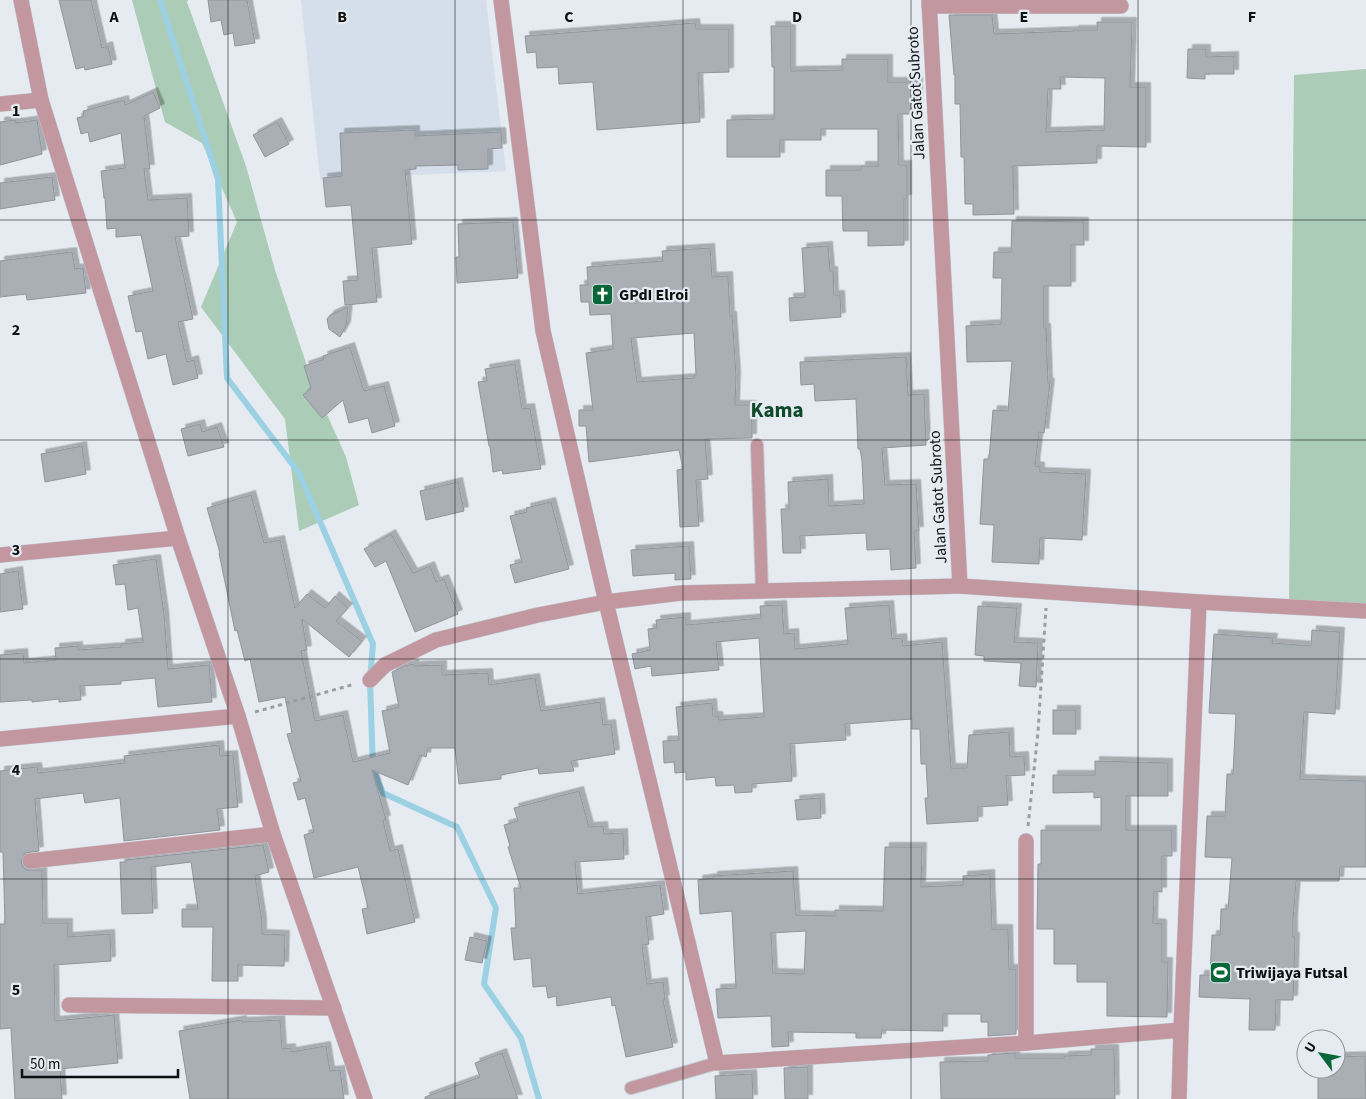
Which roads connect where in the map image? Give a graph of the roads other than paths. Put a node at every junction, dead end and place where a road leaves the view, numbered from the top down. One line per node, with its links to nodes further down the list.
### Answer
1 (21, 0): 5 (street)
2 (501, 0): 12 (street)
3 (929, 3): 4 (street); 10 (street, Jalan Gatot Subroto)
4 (1120, 6)
5 (41, 100): 6 (street); 8 (street)
6 (0, 104)
7 (757, 445): 11 (lane)
8 (178, 538): 9 (street); 16 (street)
9 (0, 555)
10 (960, 586): 11 (street); 13 (street)
11 (762, 591): 12 (street)
12 (606, 602): 15 (street); 25 (street)
13 (1199, 602): 14 (street); 23 (street)
14 (1366, 612)
15 (370, 680)
16 (238, 716): 17 (street); 18 (street)
17 (0, 739)
18 (273, 834): 20 (street); 22 (street)
19 (1026, 841): 24 (street)
20 (30, 861)
21 (69, 1005): 22 (street)
22 (334, 1008): 27 (street)
23 (1181, 1030): 24 (street); 28 (street)
24 (1026, 1043): 25 (street)
25 (717, 1062): 26 (lane)
26 (631, 1088)
27 (365, 1099)
28 (1180, 1099)

